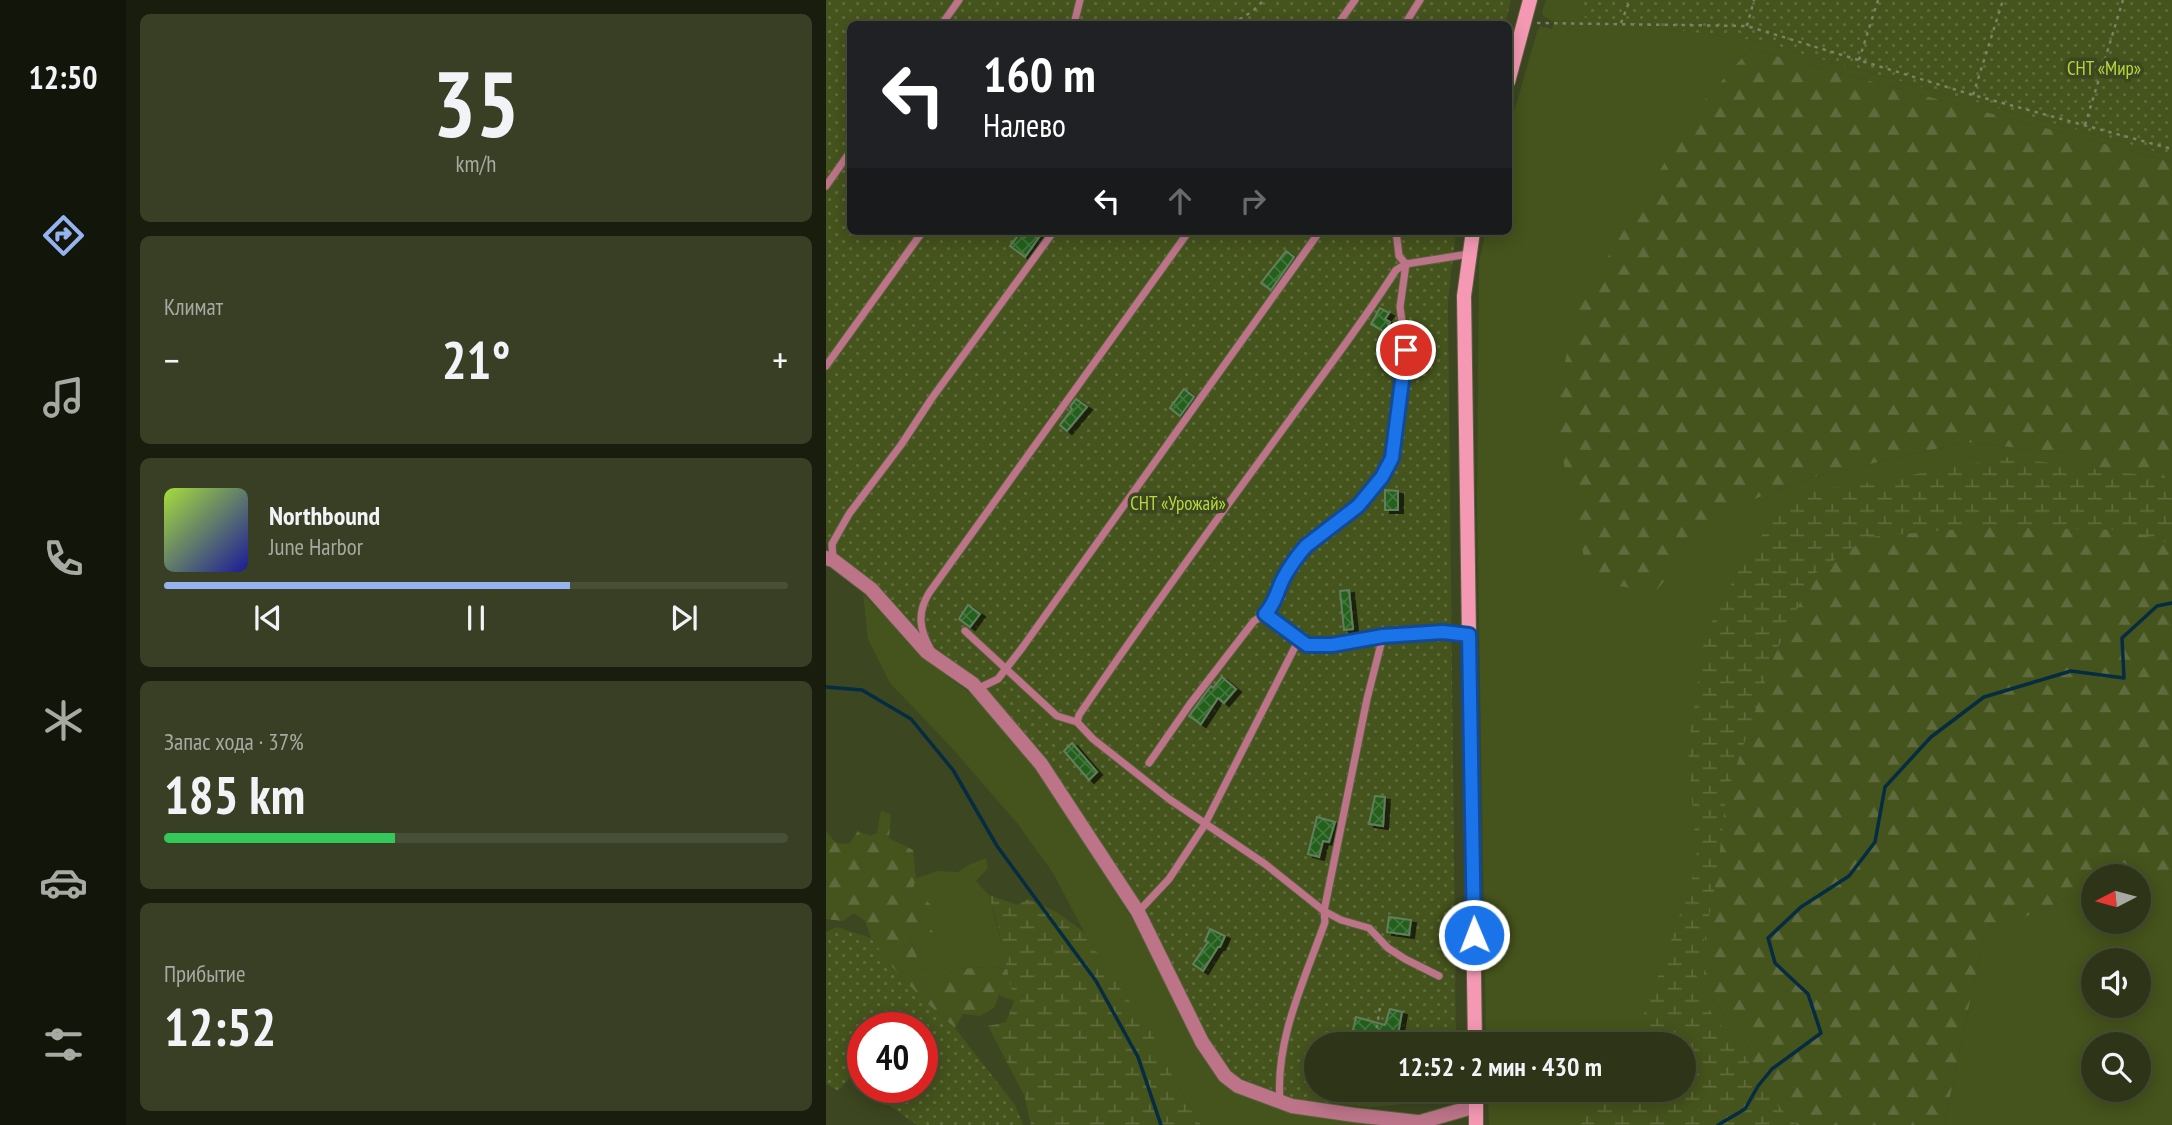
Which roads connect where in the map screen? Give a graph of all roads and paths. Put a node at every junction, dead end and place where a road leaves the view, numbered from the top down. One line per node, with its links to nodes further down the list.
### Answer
1 (959, 0): 12 (lane)
2 (1080, 0): 13 (lane)
3 (1265, 0): 14 (path)
4 (1355, 0): 15 (lane)
5 (1420, 0): 16 (lane)
6 (1530, 0): 17 (street)
7 (1630, 0): 18 (path)
8 (1755, 0): 19 (path)
9 (1878, 0): 20 (path)
10 (2003, 0): 22 (path)
11 (2123, 0): 23 (path)
12 (944, 21)
13 (1075, 21)
14 (1237, 21)
15 (1340, 21)
16 (1407, 21)
17 (1524, 23): 18 (path); 21 (street)
18 (1621, 23): 19 (path)
19 (1746, 26): 20 (path)
20 (1859, 60): 22 (path)
21 (1512, 67)
22 (1973, 95): 23 (path)
23 (2085, 125): 24 (path)
24 (2172, 149)
25 (847, 156): 26 (lane)
26 (826, 186)
27 (920, 235): 35 (lane)
28 (1051, 235): 36 (lane)
29 (1186, 235): 42 (lane)
30 (1317, 235): 43 (lane)
31 (1396, 235): 34 (lane)
32 (1473, 235): 33 (street)
33 (1469, 254): 34 (lane); 39 (street)
34 (1406, 264): 37 (lane); 45 (lane)
35 (826, 366)
36 (829, 559): 42 (street)
37 (1265, 614): 41 (lane); 46 (lane)
38 (965, 631): 43 (lane)
39 (1469, 635): 40 (lane); 53 (street)
40 (1383, 636): 41 (lane); 48 (lane)
41 (1307, 645): 47 (lane)
42 (939, 661): 44 (street)
43 (1006, 669): 44 (lane); 45 (lane)
44 (977, 689): 49 (street)
45 (1077, 722): 47 (lane)
46 (1149, 763)
47 (1205, 824): 48 (lane); 49 (lane)
48 (1324, 911): 50 (lane); 54 (lane)
49 (1138, 912): 54 (street)
50 (1439, 975)
51 (1380, 1007): 52 (path)
52 (1376, 1032)
53 (1475, 1032)
54 (1280, 1102): 57 (street)
55 (1476, 1102): 56 (street)
56 (1476, 1106): 57 (street); 58 (street)
57 (1414, 1123)
58 (1476, 1125)

